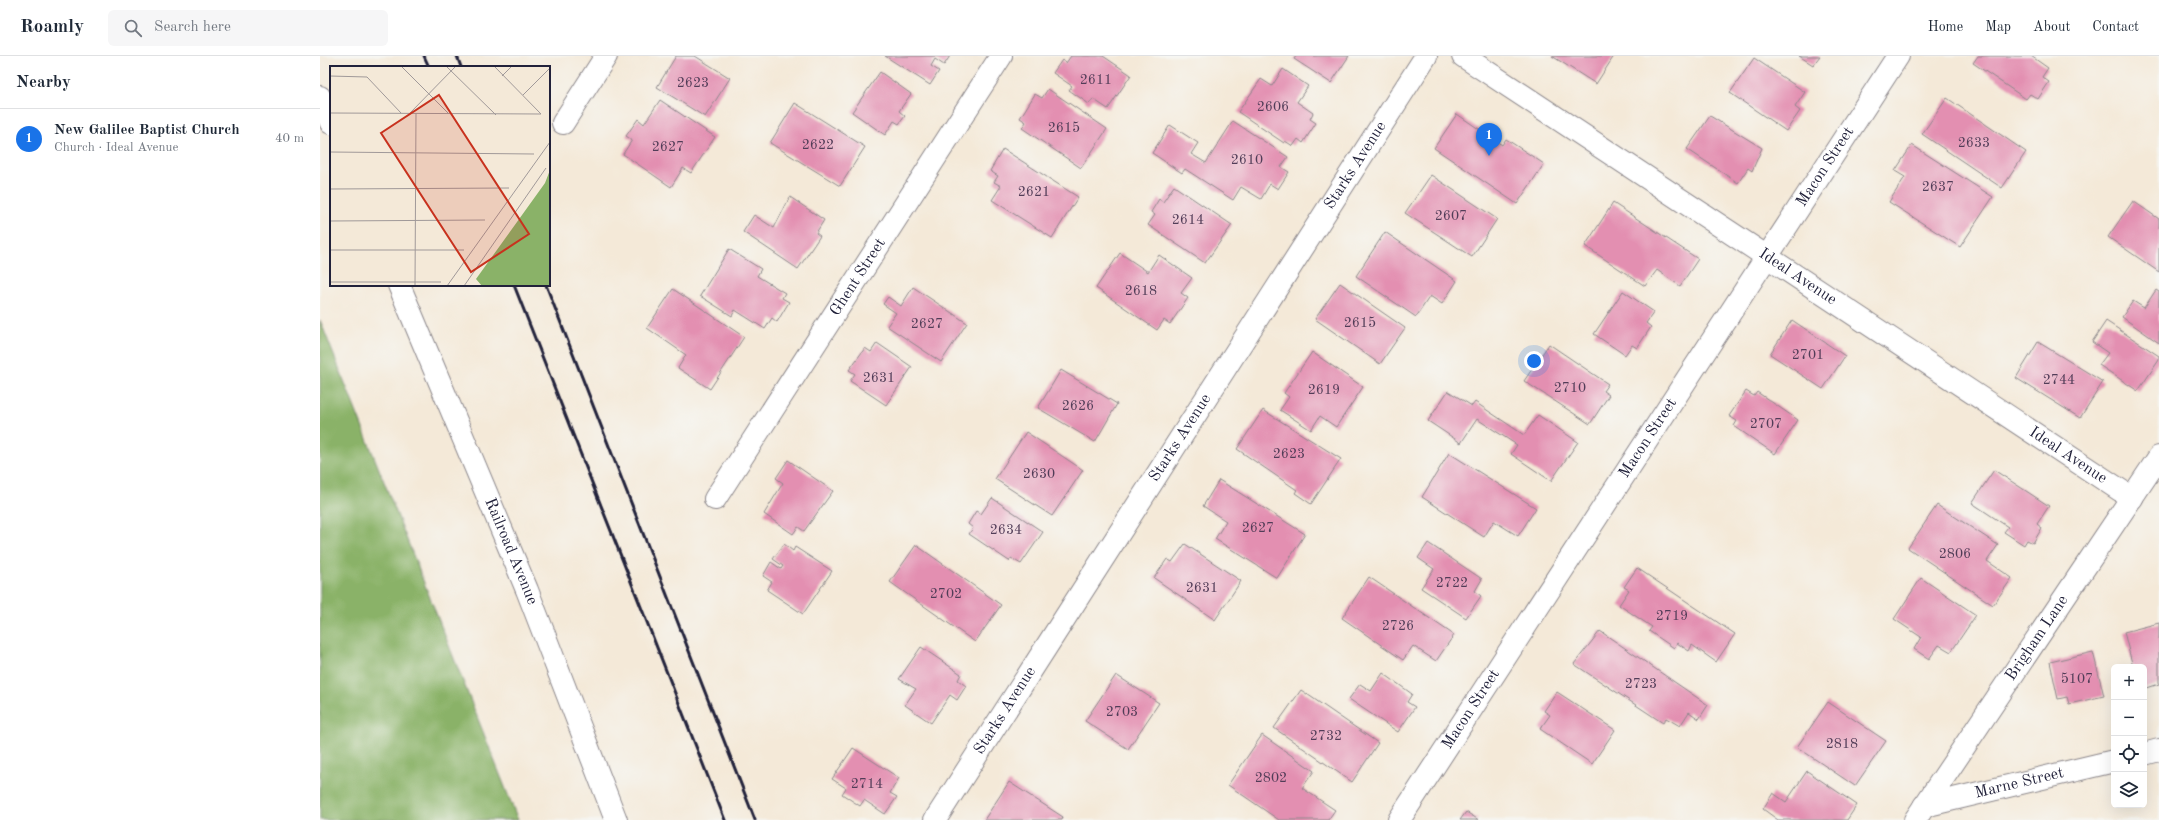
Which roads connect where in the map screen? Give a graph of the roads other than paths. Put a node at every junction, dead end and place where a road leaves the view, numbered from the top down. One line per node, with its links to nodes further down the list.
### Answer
1 (606, 56): 8 (street)
2 (1001, 56): 13 (street, Ghent Street)
3 (1426, 56): 19 (street, Starks Avenue)
4 (1463, 56): 9 (street, Ideal Avenue)
5 (1898, 56): 9 (street, Macon Street)
6 (320, 96): 7 (street)
7 (330, 121)
8 (563, 123)
9 (1767, 257): 12 (street, Ideal Avenue); 20 (street, Macon Street)
10 (399, 286): 18 (street, Railroad Avenue)
11 (2159, 457): 12 (street, Brigham Lane)
12 (2132, 498): 17 (street, Brigham Lane)
13 (715, 499)
14 (2159, 750): 15 (street)
15 (2147, 753)
16 (2111, 762): 17 (street, Marne Street)
17 (1919, 813)
18 (616, 820)
19 (935, 820)
20 (1399, 820)

